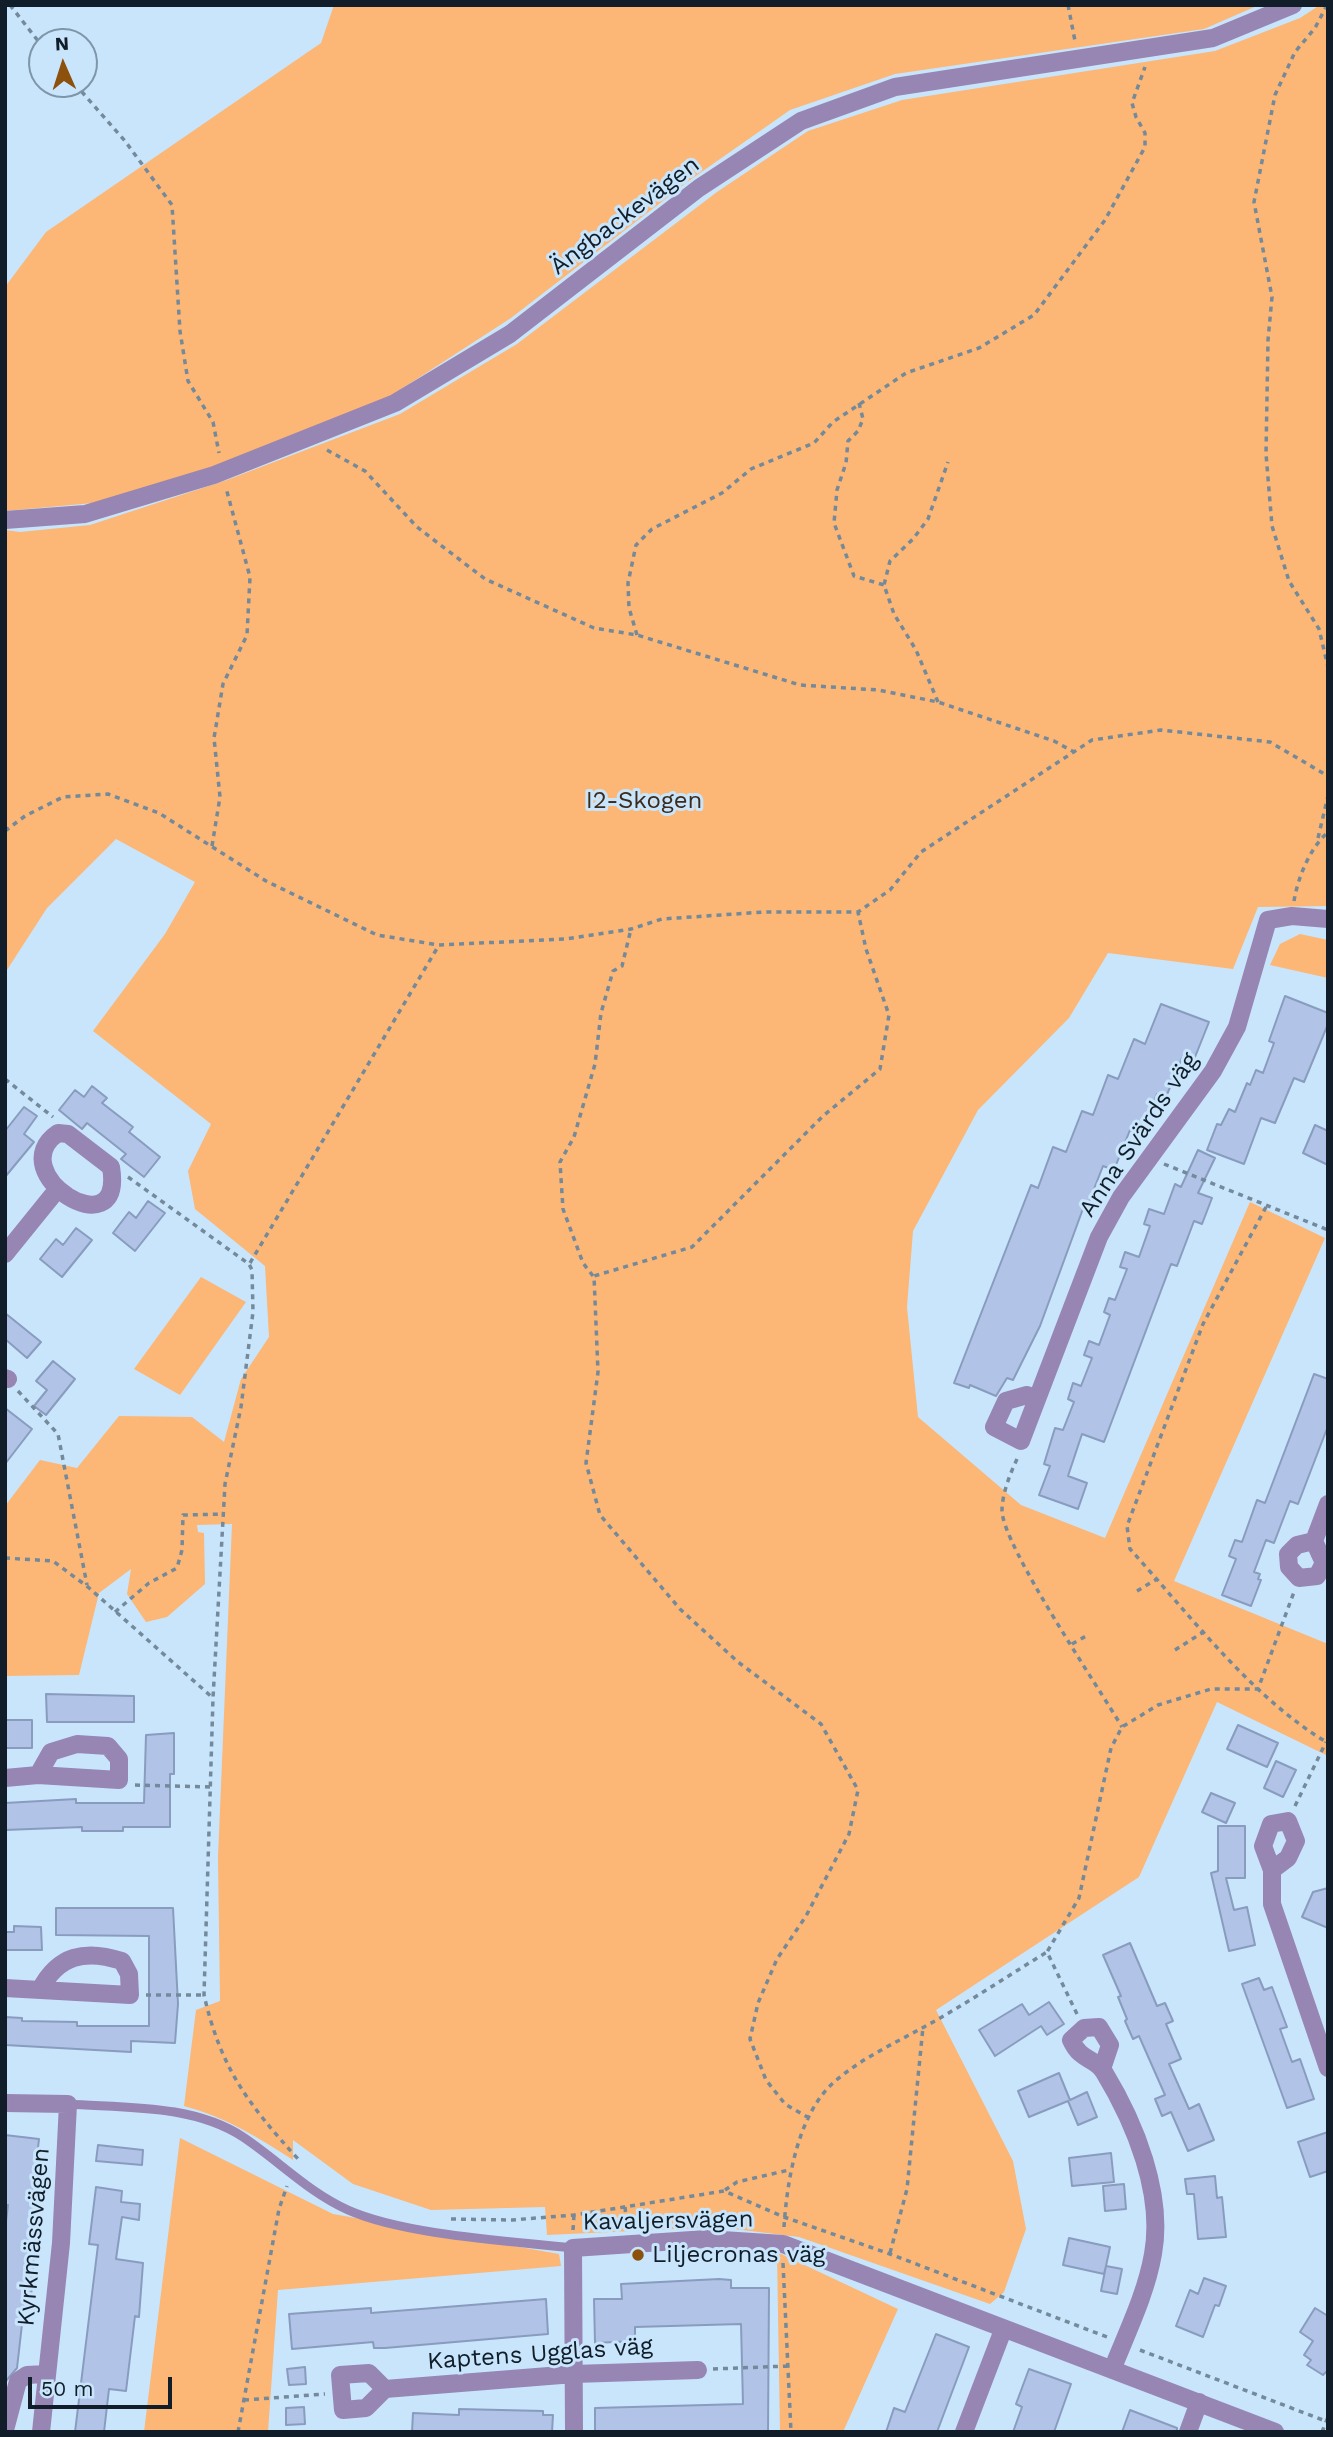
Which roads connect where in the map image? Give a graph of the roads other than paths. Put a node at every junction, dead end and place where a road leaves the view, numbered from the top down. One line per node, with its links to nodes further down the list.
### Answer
1 (1293, 5): 2 (street, Ängbackevägen)
2 (5, 520)
3 (1328, 919): 6 (street, Anna Svärds väg)
4 (52, 1196): 4 (street); 5 (street)
5 (5, 1254)
6 (1036, 1399): 6 (street, Anna Svärds väg)
7 (1328, 1504): 8 (street)
8 (1314, 1541): 8 (street)
9 (38, 1775): 9 (street); 10 (street)
10 (5, 1778)
11 (1272, 1870): 11 (street); 14 (street)
12 (5, 1988): 13 (street)
13 (40, 1990): 13 (street)
14 (1328, 2068)
15 (1102, 2069): 15 (street); 21 (street)
16 (5, 2104): 17 (street)
17 (68, 2104): 18 (lane, Kavaljersvägen); 22 (street, Kyrkmässvägen)
18 (573, 2248): 19 (street, Kavaljersvägen); 23 (street)
19 (1003, 2330): 21 (street, Kavaljersvägen); 29 (street)
20 (698, 2370): 23 (street, Kaptens Ugglas väg)
21 (1112, 2370): 25 (street, Kavaljersvägen)
22 (46, 2374): 26 (street); 27 (street, Kyrkmässvägen)
23 (574, 2374): 24 (street, Kaptens Ugglas väg); 28 (street)
24 (385, 2389): 24 (street)
25 (1199, 2402): 30 (street); 31 (street, Kavaljersvägen)
26 (5, 2430)
27 (41, 2432)
28 (574, 2432)
29 (964, 2432)
30 (1188, 2432)
31 (1275, 2432)

